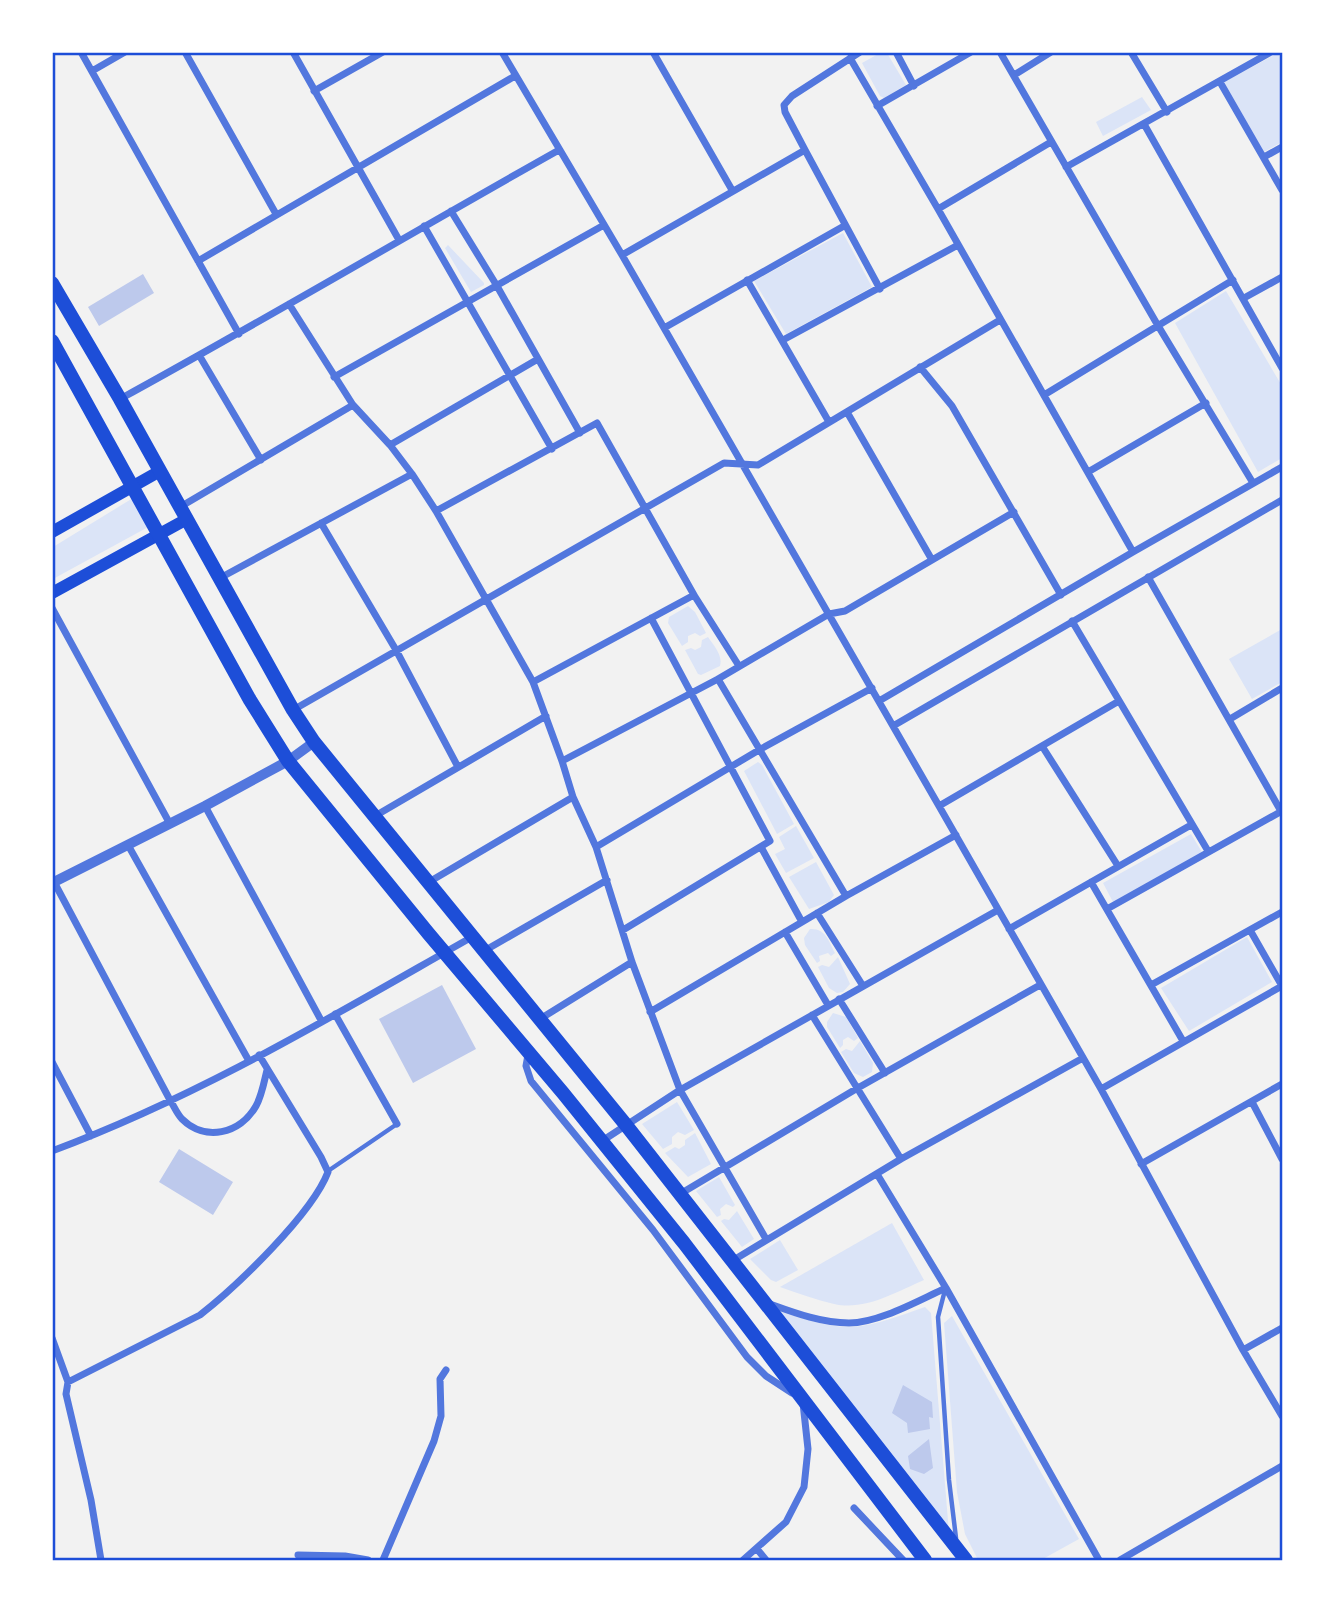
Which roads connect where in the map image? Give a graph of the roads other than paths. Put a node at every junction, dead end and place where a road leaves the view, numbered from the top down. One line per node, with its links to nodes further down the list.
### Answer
1 (81, 52): 16 (street)
2 (125, 52): 16 (street)
3 (185, 52): 36 (street)
4 (293, 52): 21 (street)
5 (383, 52): 21 (street)
6 (502, 52): 18 (street)
7 (653, 52): 32 (street)
8 (860, 52): 15 (street)
9 (896, 52): 20 (street)
10 (971, 52): 20 (street)
11 (1000, 52): 17 (street)
12 (1051, 52): 17 (street)
13 (1130, 52): 23 (street)
14 (1271, 52): 19 (street)
15 (850, 58): 22 (street); 28 (street)
16 (92, 71): 43 (street)
17 (1014, 75): 25 (street)
18 (515, 76): 27 (street); 30 (street)
19 (1220, 82): 23 (street); 29 (street)
20 (914, 86): 22 (street)
21 (314, 91): 30 (street)
22 (877, 106): 34 (street)
23 (1167, 112): 24 (street)
24 (1144, 124): 31 (street); 46 (street)
25 (1051, 142): 31 (street); 34 (street)
26 (1283, 146): 29 (street)
27 (559, 150): 35 (street); 37 (street)
28 (804, 150): 32 (street); 39 (street)
29 (1264, 157): 33 (street)
30 (357, 167): 36 (street); 40 (street)
31 (1066, 167): 54 (street)
32 (732, 190): 42 (street)
33 (1283, 190)
34 (938, 209): 41 (street)
35 (451, 211): 38 (street); 48 (street)
36 (276, 214): 43 (street)
37 (604, 225): 42 (street); 48 (street)
38 (424, 226): 40 (street); 51 (street)
39 (844, 226): 45 (street); 49 (street)
40 (399, 240): 52 (street)
41 (958, 245): 49 (street); 53 (street)
42 (622, 255): 55 (street)
43 (198, 261): 56 (street)
44 (1283, 277): 50 (street)
45 (747, 280): 55 (street); 57 (street)
46 (1233, 280): 50 (street); 54 (street)
47 (52, 283): 66 (main road)
48 (497, 286): 51 (street); 60 (street)
49 (880, 289): 57 (street)
50 (1244, 298): 62 (street)
51 (468, 303): 63 (street); 64 (street)
52 (289, 304): 56 (street); 64 (street)
53 (1000, 320): 61 (street); 65 (street)
54 (1157, 324): 65 (street); 67 (street)
55 (664, 328): 75 (street)
56 (239, 334): 59 (street)
57 (783, 340): 70 (street)
58 (52, 341): 81 (main road)
59 (199, 355): 66 (street); 74 (street)
60 (538, 359): 63 (street); 71 (street)
61 (920, 367): 69 (street); 85 (street)
62 (1283, 368)
63 (509, 375): 72 (street); 73 (street)
64 (334, 377): 68 (street)
65 (1044, 395): 78 (street)
66 (120, 399): 77 (main road)
67 (1206, 403): 78 (street); 80 (street)
68 (353, 405): 72 (street); 74 (street)
69 (847, 412): 70 (street); 91 (street)
70 (829, 422): 75 (street)
71 (580, 433): 73 (street); 83 (street)
72 (390, 444): 79 (street)
73 (552, 449): 84 (street)
74 (261, 460): 86 (street)
75 (741, 464): 83 (street); 99 (street)
76 (1283, 467): 80 (street)
77 (160, 471): 81 (main road); 86 (main road)
78 (1088, 472): 90 (street)
79 (412, 474): 84 (street); 87 (street)
80 (1253, 483): 90 (street)
81 (134, 486): 88 (main road); 89 (main road)
82 (1283, 500): 92 (street)
83 (645, 508): 96 (street); 97 (street)
84 (436, 511): 97 (street)
85 (1014, 512): 91 (street); 95 (street)
86 (183, 513): 89 (main road); 93 (main road)
87 (321, 523): 93 (street); 102 (street)
88 (52, 532)
89 (160, 533): 94 (main road); 118 (main road)
90 (1133, 552): 95 (street)
91 (932, 559): 99 (street)
92 (1148, 577): 101 (street); 113 (street)
93 (220, 578): 111 (main road)
94 (52, 593)
95 (1061, 595): 109 (street)
96 (694, 596): 100 (street); 103 (street)
97 (485, 598): 102 (street); 105 (street)
98 (52, 608): 127 (street)
99 (829, 614): 103 (street); 106 (street)
100 (651, 618): 105 (street); 108 (street)
101 (1072, 621): 110 (street); 114 (street)
102 (396, 650): 111 (street); 121 (street)
103 (739, 666): 104 (street)
104 (718, 679): 108 (street); 117 (street)
105 (533, 682): 112 (street)
106 (872, 688): 109 (street); 117 (street)
107 (1283, 688): 113 (street)
108 (691, 692): 119 (street); 120 (street)
109 (879, 701): 114 (street)
110 (1119, 701): 116 (street); 128 (street)
111 (293, 710): 115 (main road)
112 (546, 716): 119 (street); 121 (street)
113 (1230, 719): 125 (street)
114 (893, 726): 124 (street)
115 (314, 742): 118 (street); 126 (main road)
116 (1042, 746): 124 (street); 134 (street)
117 (759, 750): 120 (street); 139 (street)
118 (288, 761): 123 (street); 151 (main road)
119 (562, 761): 122 (street)
120 (731, 766): 131 (street); 132 (street)
121 (458, 767): 126 (street)
122 (573, 797): 131 (street); 138 (street)
123 (205, 806): 127 (street); 163 (street)
124 (939, 806): 129 (street)
125 (1282, 812): 133 (street)
126 (375, 816): 138 (main road)
127 (170, 824): 130 (street)
128 (1191, 825): 133 (street); 134 (street)
129 (956, 835): 139 (street); 141 (street)
130 (128, 845): 136 (street); 168 (street)
131 (596, 847): 135 (street)
132 (761, 847): 144 (street); 146 (street)
133 (1208, 851): 140 (street)
134 (1118, 866): 137 (street)
135 (607, 880): 146 (street); 150 (street)
136 (53, 882): 176 (street)
137 (1091, 882): 140 (street); 145 (street)
138 (429, 883): 149 (main road)
139 (846, 896): 143 (street)
140 (1107, 909): 154 (street)
141 (998, 910): 145 (street); 155 (street)
142 (1283, 912): 147 (street)
143 (817, 913): 144 (street); 155 (street)
144 (802, 922): 148 (street)
145 (1009, 929): 153 (street)
146 (623, 930): 152 (street)
147 (1250, 930): 154 (street); 156 (street)
148 (785, 932): 158 (street); 159 (street)
149 (472, 937): 150 (main road); 151 (street)
150 (484, 951): 162 (main road)
151 (444, 952): 160 (street); 165 (main road)
152 (632, 962): 159 (street); 162 (street)
153 (1040, 985): 167 (street); 171 (street)
154 (1151, 985): 164 (street)
155 (863, 986): 157 (street)
156 (1283, 986): 164 (street)
157 (839, 999): 158 (street); 171 (street)
158 (828, 1005): 161 (street)
159 (650, 1012): 175 (street)
160 (335, 1014): 163 (street); 178 (street)
161 (812, 1015): 173 (street); 175 (street)
162 (540, 1019): 179 (main road)
163 (322, 1022): 166 (street)
164 (1183, 1041): 174 (street)
165 (529, 1051): 181 (main road); 199 (street)
166 (259, 1055): 168 (street); 170 (street)
167 (1083, 1058): 174 (street); 183 (street)
168 (249, 1060): 176 (street)
169 (52, 1062): 180 (street)
170 (267, 1070): 176 (street); 187 (street)
171 (885, 1073): 173 (street)
172 (1283, 1084): 177 (street)
173 (856, 1089): 183 (street); 186 (street)
174 (1101, 1089): 185 (street)
175 (680, 1090): 179 (street); 186 (street)
176 (170, 1100): 180 (street)
177 (1252, 1102): 184 (street); 185 (street)
178 (397, 1124): 187 (lane)
179 (626, 1125): 181 (street); 189 (main road)
180 (91, 1136): 182 (street)
181 (602, 1141): 199 (main road)
182 (52, 1151)
183 (901, 1159): 188 (street)
184 (1283, 1159)
185 (1141, 1164): 196 (street)
186 (724, 1166): 189 (street); 190 (street)
187 (328, 1171): 198 (street)
188 (877, 1174): 190 (street); 192 (street)
189 (679, 1194): 191 (main road)
190 (766, 1239): 191 (street)
191 (732, 1261): 193 (main road)
192 (946, 1288): 193 (street); 203 (lane); 214 (street)
193 (764, 1302): 203 (main road)
194 (1283, 1328): 196 (street)
195 (52, 1338): 198 (street)
196 (1243, 1350): 200 (street)
197 (446, 1370): 208 (street)
198 (68, 1382): 206 (street)
199 (802, 1399): 204 (street); 212 (main road)
200 (1283, 1416)
201 (1283, 1466): 215 (street)
202 (854, 1508): 211 (street)
203 (955, 1546): 213 (main road)
204 (757, 1549): 209 (street); 210 (street)
205 (298, 1555): 207 (street)
206 (101, 1560)
207 (368, 1560)
208 (383, 1560)
209 (743, 1560)
210 (766, 1560)
211 (903, 1560)
212 (925, 1560)
213 (966, 1560)
214 (1100, 1560)
215 (1120, 1560)

